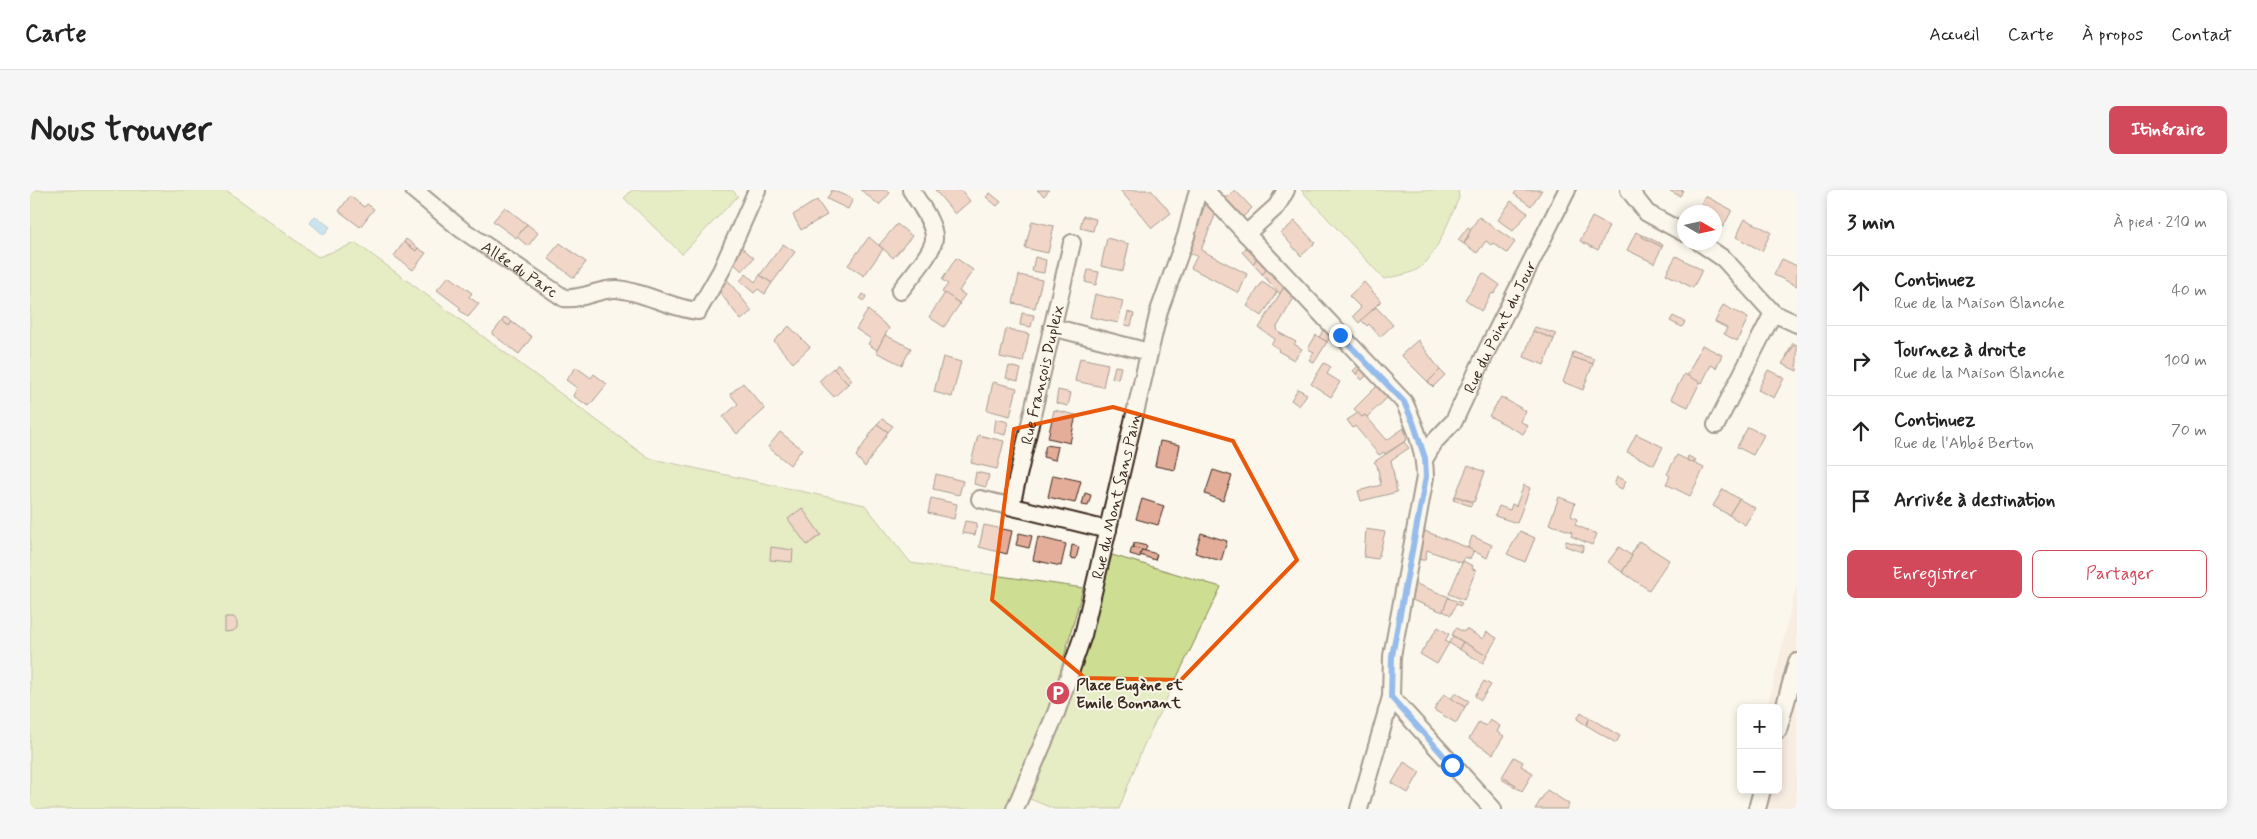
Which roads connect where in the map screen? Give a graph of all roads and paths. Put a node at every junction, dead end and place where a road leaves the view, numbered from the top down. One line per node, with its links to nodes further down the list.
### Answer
1 (414, 190): 2 (street, Allée du Parc)
2 (757, 190)
3 (911, 190): 13 (street)
4 (1198, 190): 17 (street, Rue du Mont Sans Pain)
5 (1205, 190): 10 (street)
6 (1286, 190): 10 (street)
7 (1567, 190): 19 (street, Rue du Point du Jour)
8 (1629, 190): 9 (street)
9 (1677, 229)
10 (1246, 234): 19 (street)
11 (1072, 243): 16 (street, Rue François Dupleix)
12 (1711, 250): 14 (street)
13 (900, 291)
14 (1773, 313): 15 (street); 18 (street)
15 (1797, 324)
16 (1052, 326): 17 (street); 21 (street, Rue François Dupleix)
17 (1150, 352): 22 (street, Rue du Mont Sans Pain)
18 (1716, 425)
19 (1425, 458): 24 (street)
20 (980, 498): 21 (street)
21 (1011, 506): 22 (street)
22 (1108, 530): 27 (street, Rue du Mont Sans Pain)
23 (1797, 662): 25 (street)
24 (1391, 697): 28 (street); 29 (street)
25 (1782, 716)
26 (1761, 794): 30 (street)
27 (1018, 803)
28 (1358, 809)
29 (1493, 809)
30 (1757, 809)

